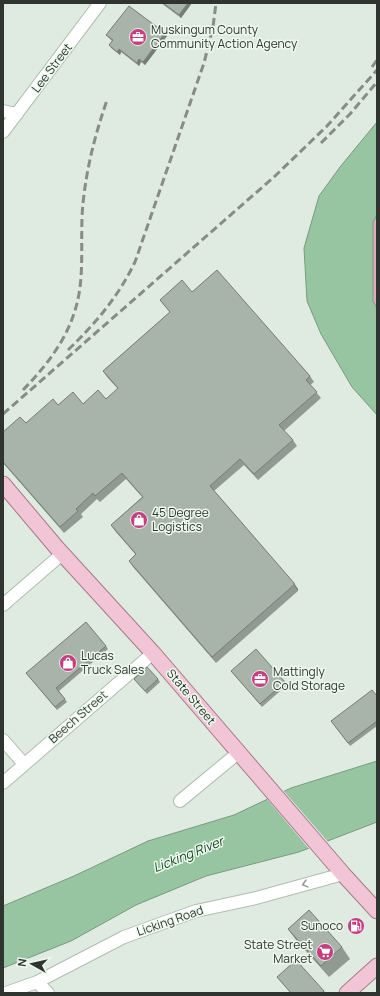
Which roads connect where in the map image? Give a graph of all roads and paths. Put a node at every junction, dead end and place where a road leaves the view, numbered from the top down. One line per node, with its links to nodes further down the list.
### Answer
1 (100, 3): 3 (street, Lee Street)
2 (3, 111): 3 (street)
3 (17, 114): 4 (street, Lee Street)
4 (3, 132)
5 (3, 484): 6 (main road, State Street)
6 (62, 554): 7 (street); 8 (main road, State Street)
7 (3, 605)
8 (153, 653): 10 (main road, State Street); 11 (street, Beech Street)
9 (3, 740): 11 (street)
10 (238, 753): 13 (street); 14 (main road, State Street)
11 (24, 764): 12 (street, Beech Street)
12 (3, 783)
13 (180, 801)
14 (340, 870): 15 (main road, State Street); 17 (street, Licking Road, one-way to 17)
15 (377, 911)
16 (377, 966): 21 (main road)
17 (37, 982): 18 (street, Licking Road); 20 (street)
18 (24, 991): 19 (street, Licking Road)
19 (6, 993)
20 (48, 993)
21 (347, 993)

